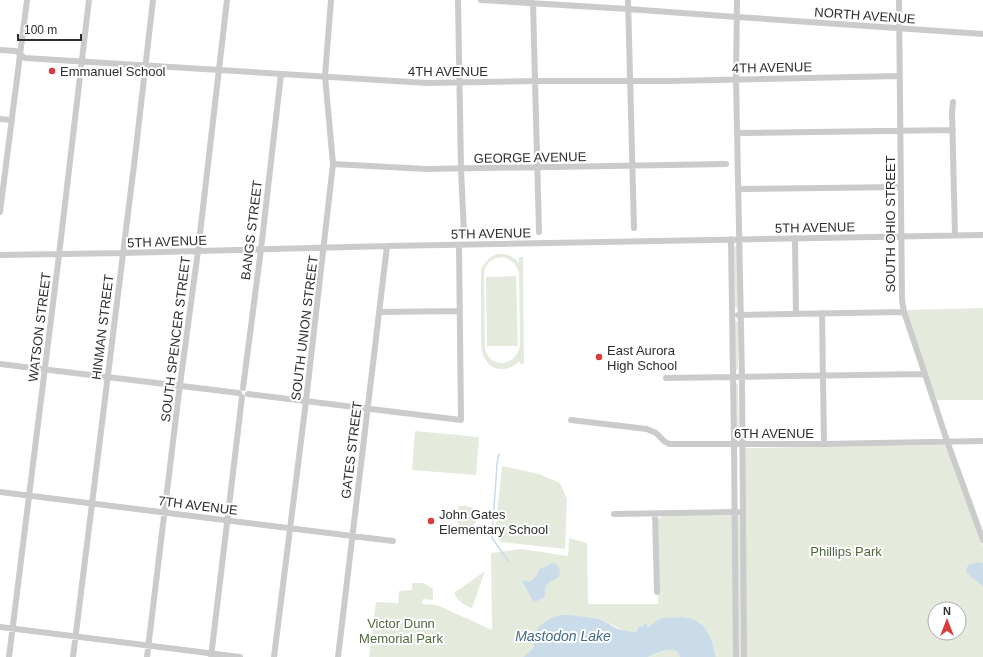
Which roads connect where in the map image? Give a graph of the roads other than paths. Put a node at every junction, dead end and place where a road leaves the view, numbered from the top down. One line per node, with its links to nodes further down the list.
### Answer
1 (27, 0): 17 (street)
2 (89, 0): 18 (street, WATSON STREET)
3 (153, 0): 19 (street, HINMAN STREET)
4 (227, 0): 20 (street, SOUTH SPENCER STREET)
5 (331, 0): 22 (street, SOUTH UNION STREET)
6 (458, 0): 27 (street)
7 (481, 0): 11 (street, NORTH AVENUE)
8 (628, 0): 12 (street)
9 (737, 0): 13 (street)
10 (899, 0): 14 (street, SOUTH OHIO STREET)
11 (533, 3): 12 (street, NORTH AVENUE); 26 (street)
12 (628, 9): 13 (street, NORTH AVENUE); 25 (street)
13 (737, 17): 14 (street, NORTH AVENUE); 24 (street)
14 (900, 28): 15 (street, NORTH AVENUE); 23 (street, SOUTH OHIO STREET)
15 (983, 34)
16 (0, 50): 17 (street, 4TH AVENUE)
17 (20, 54): 18 (street, 4TH AVENUE); 30 (street)
18 (81, 61): 19 (street, 4TH AVENUE); 58 (street, WATSON STREET)
19 (145, 65): 20 (street, 4TH AVENUE); 56 (street, HINMAN STREET)
20 (219, 70): 21 (street, 4TH AVENUE); 55 (street, SOUTH SPENCER STREET)
21 (281, 74): 22 (street, 4TH AVENUE); 54 (street, BANGS STREET)
22 (325, 76): 27 (street, 4TH AVENUE); 34 (street, SOUTH UNION STREET)
23 (899, 76): 24 (street, 4TH AVENUE); 32 (street, SOUTH OHIO STREET)
24 (736, 79): 25 (street, 4TH AVENUE); 33 (street)
25 (630, 80): 26 (street, 4TH AVENUE); 36 (street)
26 (534, 81): 27 (street, 4TH AVENUE); 37 (street)
27 (460, 82): 38 (street)
28 (953, 102): 31 (street)
29 (0, 119): 30 (street)
30 (12, 120): 41 (street)
31 (953, 130): 32 (street); 45 (street)
32 (900, 131): 33 (street); 39 (street, SOUTH OHIO STREET)
33 (738, 133): 40 (street)
34 (333, 164): 38 (street, GEORGE AVENUE); 53 (street, SOUTH UNION STREET)
35 (726, 164): 36 (street, GEORGE AVENUE)
36 (632, 166): 37 (street, GEORGE AVENUE); 42 (street)
37 (537, 167): 38 (street, GEORGE AVENUE); 43 (street)
38 (461, 169): 44 (street)
39 (901, 187): 40 (street); 47 (street, SOUTH OHIO STREET)
40 (739, 189): 50 (street)
41 (0, 212)
42 (634, 228)
43 (539, 232)
44 (464, 234)
45 (955, 235): 46 (street, 5TH AVENUE); 47 (street, 5TH AVENUE)
46 (983, 235)
47 (901, 236): 48 (street, 5TH AVENUE); 61 (street, SOUTH OHIO STREET)
48 (795, 238): 50 (street, 5TH AVENUE); 63 (street)
49 (731, 239): 50 (street, 5TH AVENUE); 51 (street, 5TH AVENUE); 64 (street)
50 (740, 239): 65 (street)
51 (459, 245): 52 (street, 5TH AVENUE); 59 (street)
52 (387, 246): 53 (street, 5TH AVENUE); 60 (street, GATES STREET)
53 (324, 248): 54 (street, 5TH AVENUE); 76 (street, SOUTH UNION STREET)
54 (260, 249): 55 (street, 5TH AVENUE); 75 (street, BANGS STREET)
55 (198, 251): 56 (street, 5TH AVENUE); 74 (street, SOUTH SPENCER STREET)
56 (123, 253): 58 (street, 5TH AVENUE); 70 (street, HINMAN STREET)
57 (0, 255): 58 (street, 5TH AVENUE)
58 (59, 255): 67 (street, WATSON STREET)
59 (460, 311): 60 (street); 77 (street)
60 (379, 312): 77 (street, GATES STREET)
61 (904, 312): 62 (street); 68 (street, SOUTH OHIO STREET)
62 (822, 313): 63 (street); 69 (street)
63 (796, 314): 65 (street)
64 (732, 315): 65 (street); 71 (street)
65 (741, 315): 72 (street)
66 (0, 364): 67 (street)
67 (44, 369): 70 (street); 85 (street, WATSON STREET)
68 (925, 374): 69 (street); 79 (street, SOUTH OHIO STREET)
69 (823, 375): 72 (street); 81 (street)
70 (107, 377): 74 (street); 86 (street, HINMAN STREET)
71 (733, 377): 72 (street); 73 (street); 82 (street)
72 (742, 377): 83 (street)
73 (666, 378)
74 (180, 385): 75 (street); 89 (street, SOUTH SPENCER STREET)
75 (243, 393): 76 (street); 92 (street, BANGS STREET)
76 (306, 401): 77 (street); 93 (street, SOUTH UNION STREET)
77 (367, 409): 94 (street, GATES STREET)
78 (571, 420): 82 (street, 6TH AVENUE)
79 (947, 441): 80 (street, 6TH AVENUE); 81 (street, 6TH AVENUE); 95 (street, SOUTH OHIO STREET)
80 (983, 441)
81 (824, 444): 83 (street, 6TH AVENUE)
82 (734, 445): 83 (street, 6TH AVENUE); 87 (street)
83 (743, 445): 88 (street)
84 (0, 492): 85 (street, 7TH AVENUE)
85 (29, 496): 86 (street, 7TH AVENUE); 101 (street, WATSON STREET)
86 (92, 503): 89 (street, 7TH AVENUE); 102 (street, HINMAN STREET)
87 (734, 512): 88 (street); 91 (street); 98 (street)
88 (743, 512): 99 (street)
89 (165, 513): 92 (street, 7TH AVENUE); 103 (street, SOUTH SPENCER STREET)
90 (614, 514): 91 (street)
91 (655, 514): 97 (street)
92 (227, 520): 93 (street, 7TH AVENUE); 104 (street, BANGS STREET)
93 (291, 528): 94 (street, 7TH AVENUE); 109 (street, SOUTH UNION STREET)
94 (352, 535): 96 (street, 7TH AVENUE); 110 (street, GATES STREET)
95 (983, 540)
96 (393, 541)
97 (657, 592)
98 (735, 609): 99 (street); 111 (street)
99 (744, 609): 112 (street)
100 (0, 627): 101 (street)
101 (12, 629): 102 (street); 105 (street, WATSON STREET)
102 (75, 636): 103 (street); 106 (street, HINMAN STREET)
103 (148, 645): 104 (street); 107 (street, SOUTH SPENCER STREET)
104 (211, 655): 108 (street)
105 (9, 657)
106 (73, 657)
107 (147, 657)
108 (240, 657)
109 (274, 657)
110 (338, 657)
111 (736, 657)
112 (744, 657)

